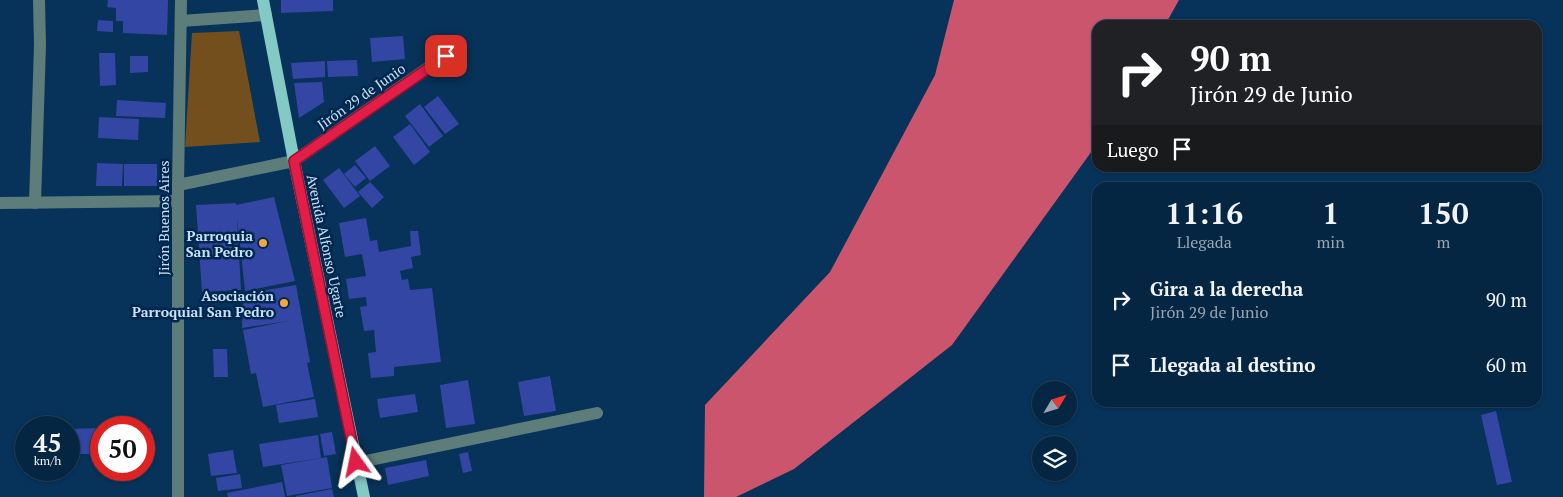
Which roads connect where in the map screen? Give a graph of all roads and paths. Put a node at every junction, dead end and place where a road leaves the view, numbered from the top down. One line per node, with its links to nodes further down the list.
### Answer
1 (39, 0): 11 (street)
2 (181, 0): 5 (street, Jirón Buenos Aires)
3 (263, 0): 4 (main road, Avenida Alfonso Ugarte)
4 (266, 15): 5 (street); 7 (main road, Avenida Alfonso Ugarte)
5 (181, 21): 8 (street, Jirón Buenos Aires)
6 (446, 56): 7 (street, Jirón 29 de Junio)
7 (294, 161): 8 (street); 13 (main road, Avenida Alfonso Ugarte)
8 (178, 185): 9 (street, Jirón Buenos Aires)
9 (178, 201): 11 (street); 14 (street, Jirón Buenos Aires)
10 (0, 203): 11 (street)
11 (35, 203)
12 (597, 413): 13 (street)
13 (356, 462): 15 (main road, Avenida Alfonso Ugarte)
14 (178, 497)
15 (364, 497)

